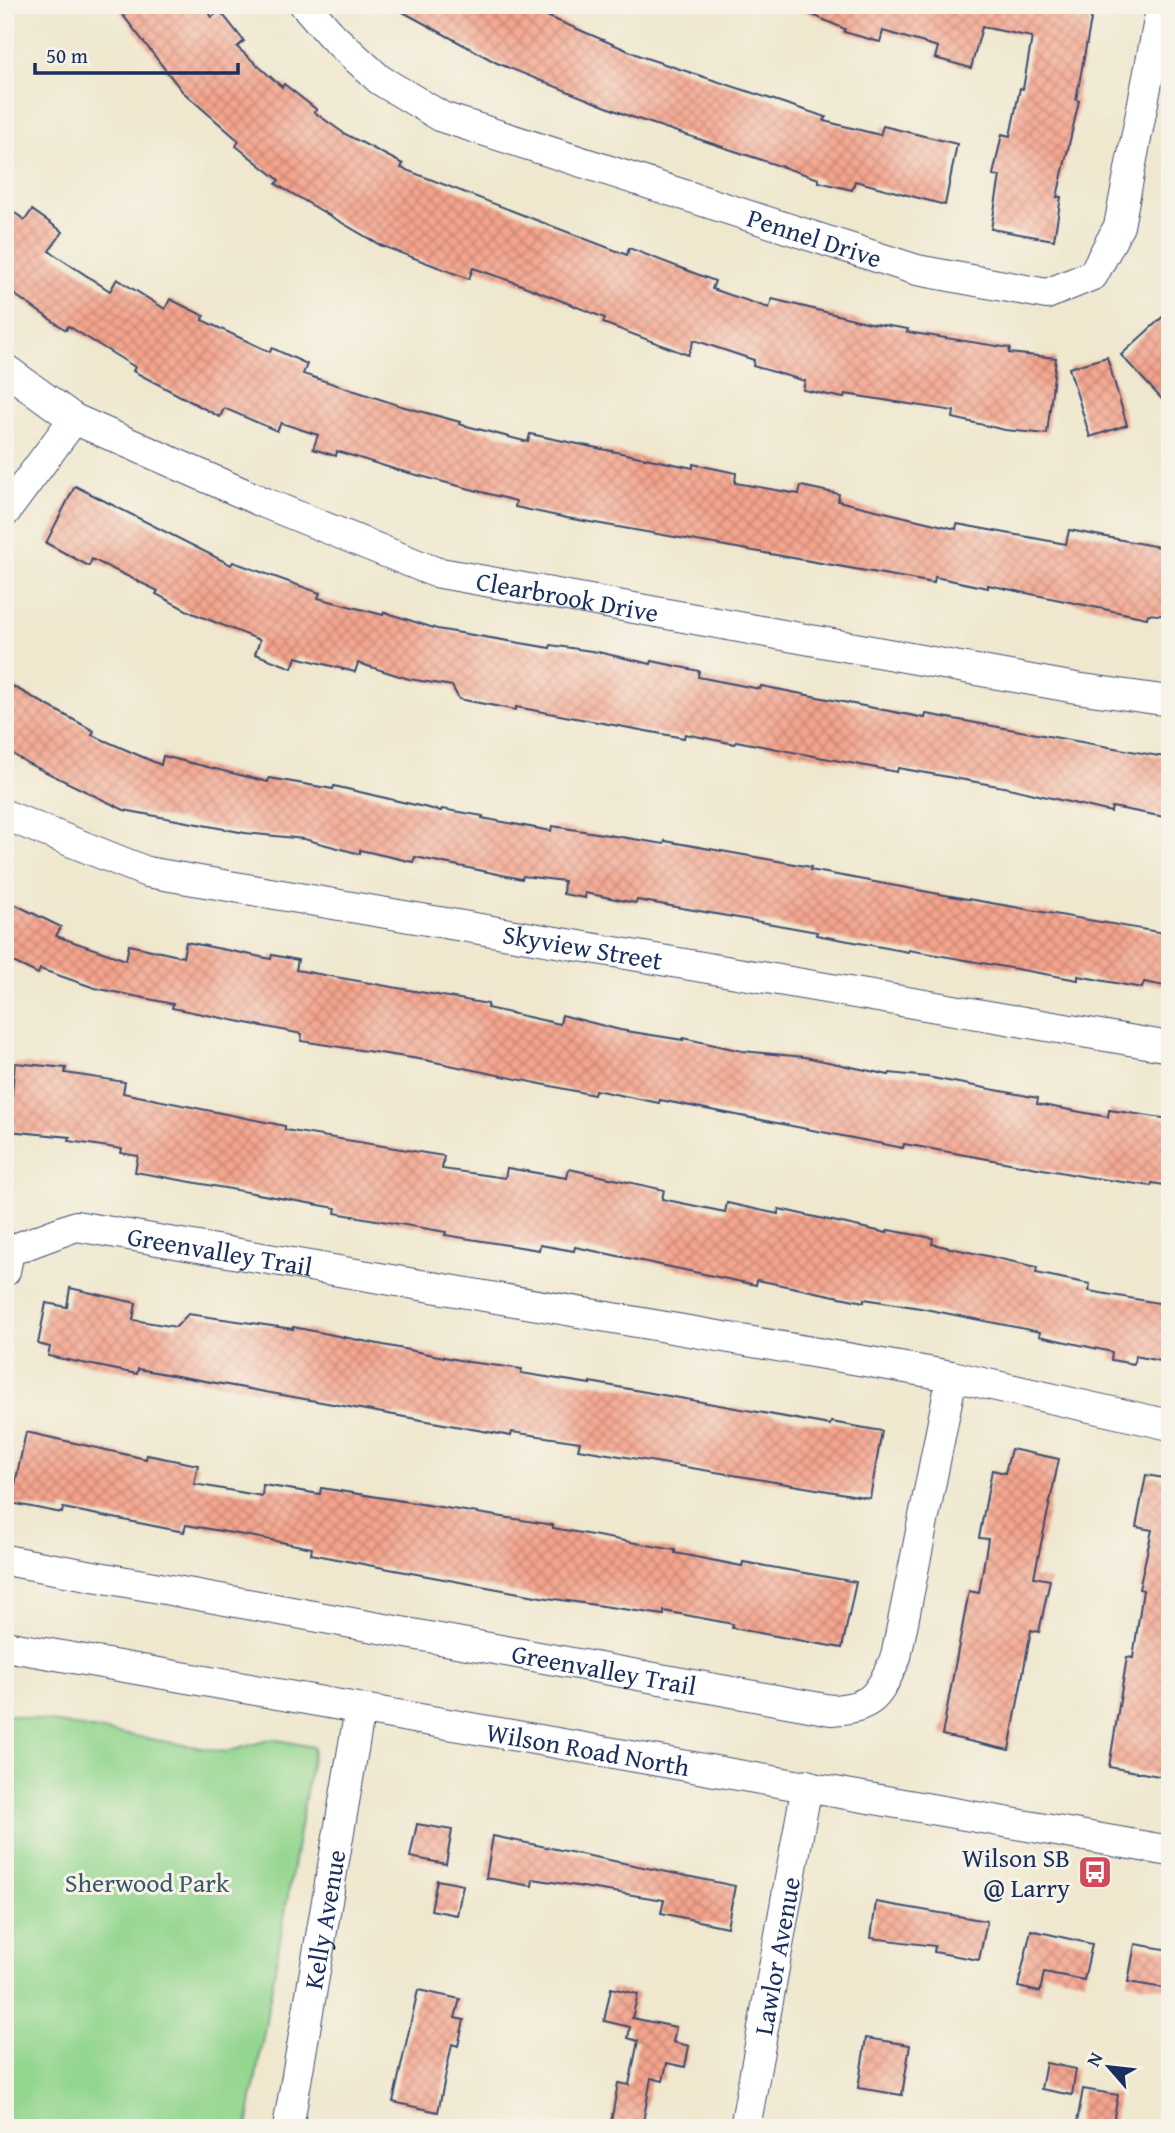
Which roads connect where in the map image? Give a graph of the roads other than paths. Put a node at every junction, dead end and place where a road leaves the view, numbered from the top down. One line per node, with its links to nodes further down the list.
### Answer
1 (305, 5): 2 (street, Pennel Drive)
2 (1162, 5)
3 (5, 369): 4 (street, Clearbrook Drive)
4 (74, 419): 5 (street); 6 (street, Clearbrook Drive)
5 (5, 512)
6 (1170, 701)
7 (5, 815): 8 (street, Skyview Street)
8 (1170, 1047)
9 (5, 1271): 10 (street, Greenvalley Trail)
10 (952, 1376): 11 (street, Greenvalley Trail); 12 (street, Greenvalley Trail)
11 (1170, 1425)
12 (5, 1560)
13 (5, 1646): 14 (street, Wilson Road North)
14 (360, 1709): 15 (street, Wilson Road North); 17 (street, Kelly Avenue)
15 (807, 1785): 16 (street, Wilson Road North); 18 (street, Lawlor Avenue)
16 (1170, 1851)
17 (288, 2128)
18 (745, 2128)

